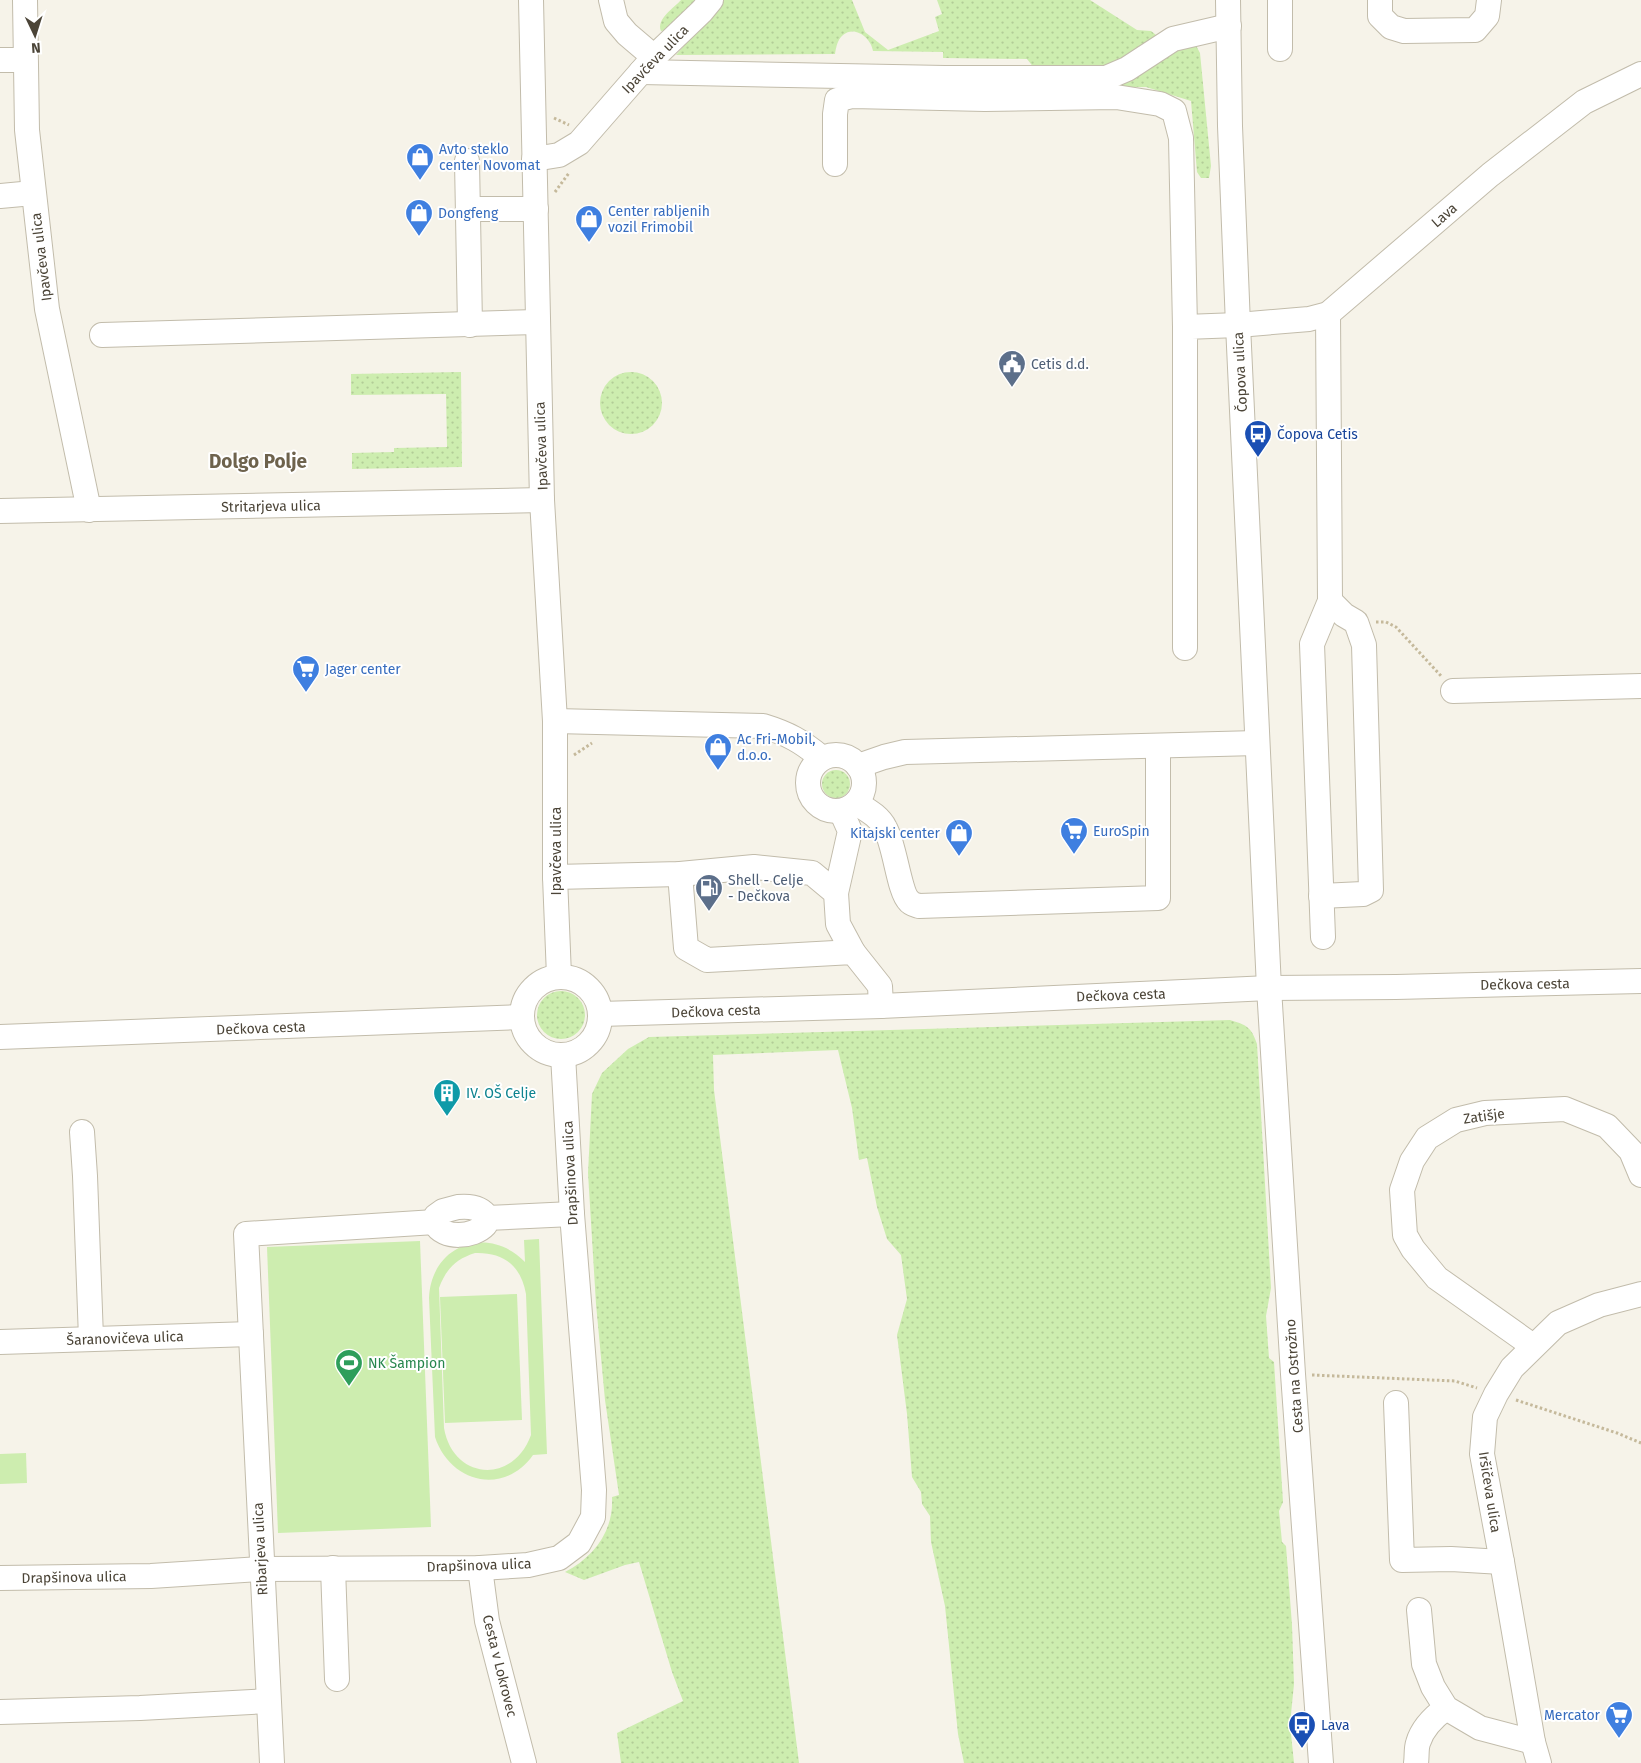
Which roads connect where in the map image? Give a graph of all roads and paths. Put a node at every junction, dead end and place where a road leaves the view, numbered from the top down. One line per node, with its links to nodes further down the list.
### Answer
1 (25, 0): 12 (street, Ipavčeva ulica)
2 (530, 0): 17 (street)
3 (611, 0): 13 (street)
4 (711, 0): 13 (street, Ipavčeva ulica)
5 (1228, 0): 9 (street, Čopova ulica)
6 (1280, 0): 10 (street)
7 (1380, 0): 8 (street)
8 (1489, 0)
9 (1229, 26): 13 (street); 29 (street, Čopova ulica)
10 (1280, 49)
11 (0, 60): 12 (street)
12 (25, 60): 21 (street, Ipavčeva ulica)
13 (647, 64): 17 (street, Ipavčeva ulica)
14 (1641, 74): 26 (street, Lava)
15 (550, 116): 16 (path)
16 (573, 125)
17 (534, 159): 25 (street, Ipavčeva ulica)
18 (467, 162): 24 (street)
19 (835, 164): 30 (street)
20 (574, 166): 22 (path)
21 (33, 193): 23 (street); 33 (street, Ipavčeva ulica)
22 (554, 194)
23 (0, 196)
24 (469, 209): 25 (street); 28 (street)
25 (536, 209): 27 (street, Ipavčeva ulica)
26 (1328, 314): 29 (street); 35 (street)
27 (537, 322): 28 (street); 32 (street, Ipavčeva ulica)
28 (470, 325): 31 (street)
29 (1238, 325): 30 (street); 42 (street, Čopova ulica)
30 (1185, 327): 37 (street)
31 (102, 335)
32 (542, 500): 33 (street, Stritarjeva ulica); 40 (street, Ipavčeva ulica)
33 (89, 510): 34 (street, Stritarjeva ulica)
34 (0, 511)
35 (1330, 601): 36 (street); 51 (street)
36 (1356, 622): 39 (path); 51 (street)
37 (1186, 648)
38 (1641, 686): 39 (street)
39 (1453, 691)
40 (555, 721): 41 (street); 49 (street, Ipavčeva ulica)
41 (592, 722): 44 (street); 45 (path)
42 (1257, 743): 43 (street); 56 (street, Čopova ulica)
43 (1158, 746): 46 (street); 47 (street)
44 (822, 758): 46 (street); 47 (street)
45 (568, 759)
46 (858, 766): 47 (street)
47 (849, 807): 50 (street)
48 (680, 874): 49 (street); 50 (street); 53 (street)
49 (555, 877): 54 (street, Ipavčeva ulica)
50 (836, 893): 53 (street)
51 (1321, 896): 52 (street)
52 (1323, 938)
53 (853, 952): 57 (street)
54 (559, 976): 58 (street); 59 (street)
55 (1641, 981): 56 (street, Dečkova cesta)
56 (1269, 988): 57 (street, Dečkova cesta); 70 (street, Cesta na Ostrožno)
57 (881, 1006): 58 (street, Dečkova cesta)
58 (600, 1014): 61 (street)
59 (522, 1017): 60 (street, Dečkova cesta); 61 (street)
60 (0, 1037)
61 (563, 1055): 64 (street, Drapšinova ulica)
62 (82, 1132): 67 (street)
63 (1641, 1176): 69 (street, Zatišje)
64 (572, 1214): 66 (street, Ribarjeva ulica); 76 (street, Drapšinova ulica)
65 (1641, 1294): 69 (street, Iršičeva ulica)
66 (251, 1334): 67 (street, Šaranovičeva ulica); 77 (street, Ribarjeva ulica)
67 (91, 1338): 68 (street, Šaranovičeva ulica)
68 (0, 1342)
69 (1533, 1346): 71 (street, Iršičeva ulica)
70 (1293, 1374): 71 (path); 87 (street, Cesta na Ostrožno)
71 (1496, 1394): 73 (path); 74 (street, Iršičeva ulica)
72 (1396, 1403): 74 (street)
73 (1641, 1443)
74 (1502, 1562): 84 (street, Iršičeva ulica)
75 (333, 1568): 76 (street, Drapšinova ulica); 77 (street, Drapšinova ulica); 80 (street)
76 (480, 1568): 86 (street, Cesta v Lokrovec)
77 (261, 1569): 78 (street, Drapšinova ulica); 81 (street, Ribarjeva ulica)
78 (0, 1578)
79 (1419, 1610): 82 (street, Iršičeva ulica)
80 (337, 1679)
81 (268, 1701): 83 (street); 85 (street, Ribarjeva ulica)
82 (1446, 1708): 84 (street, Iršičeva ulica); 88 (street)
83 (0, 1712)
84 (1536, 1753)
85 (272, 1763)
86 (524, 1763)
87 (1321, 1763)
88 (1416, 1763)

